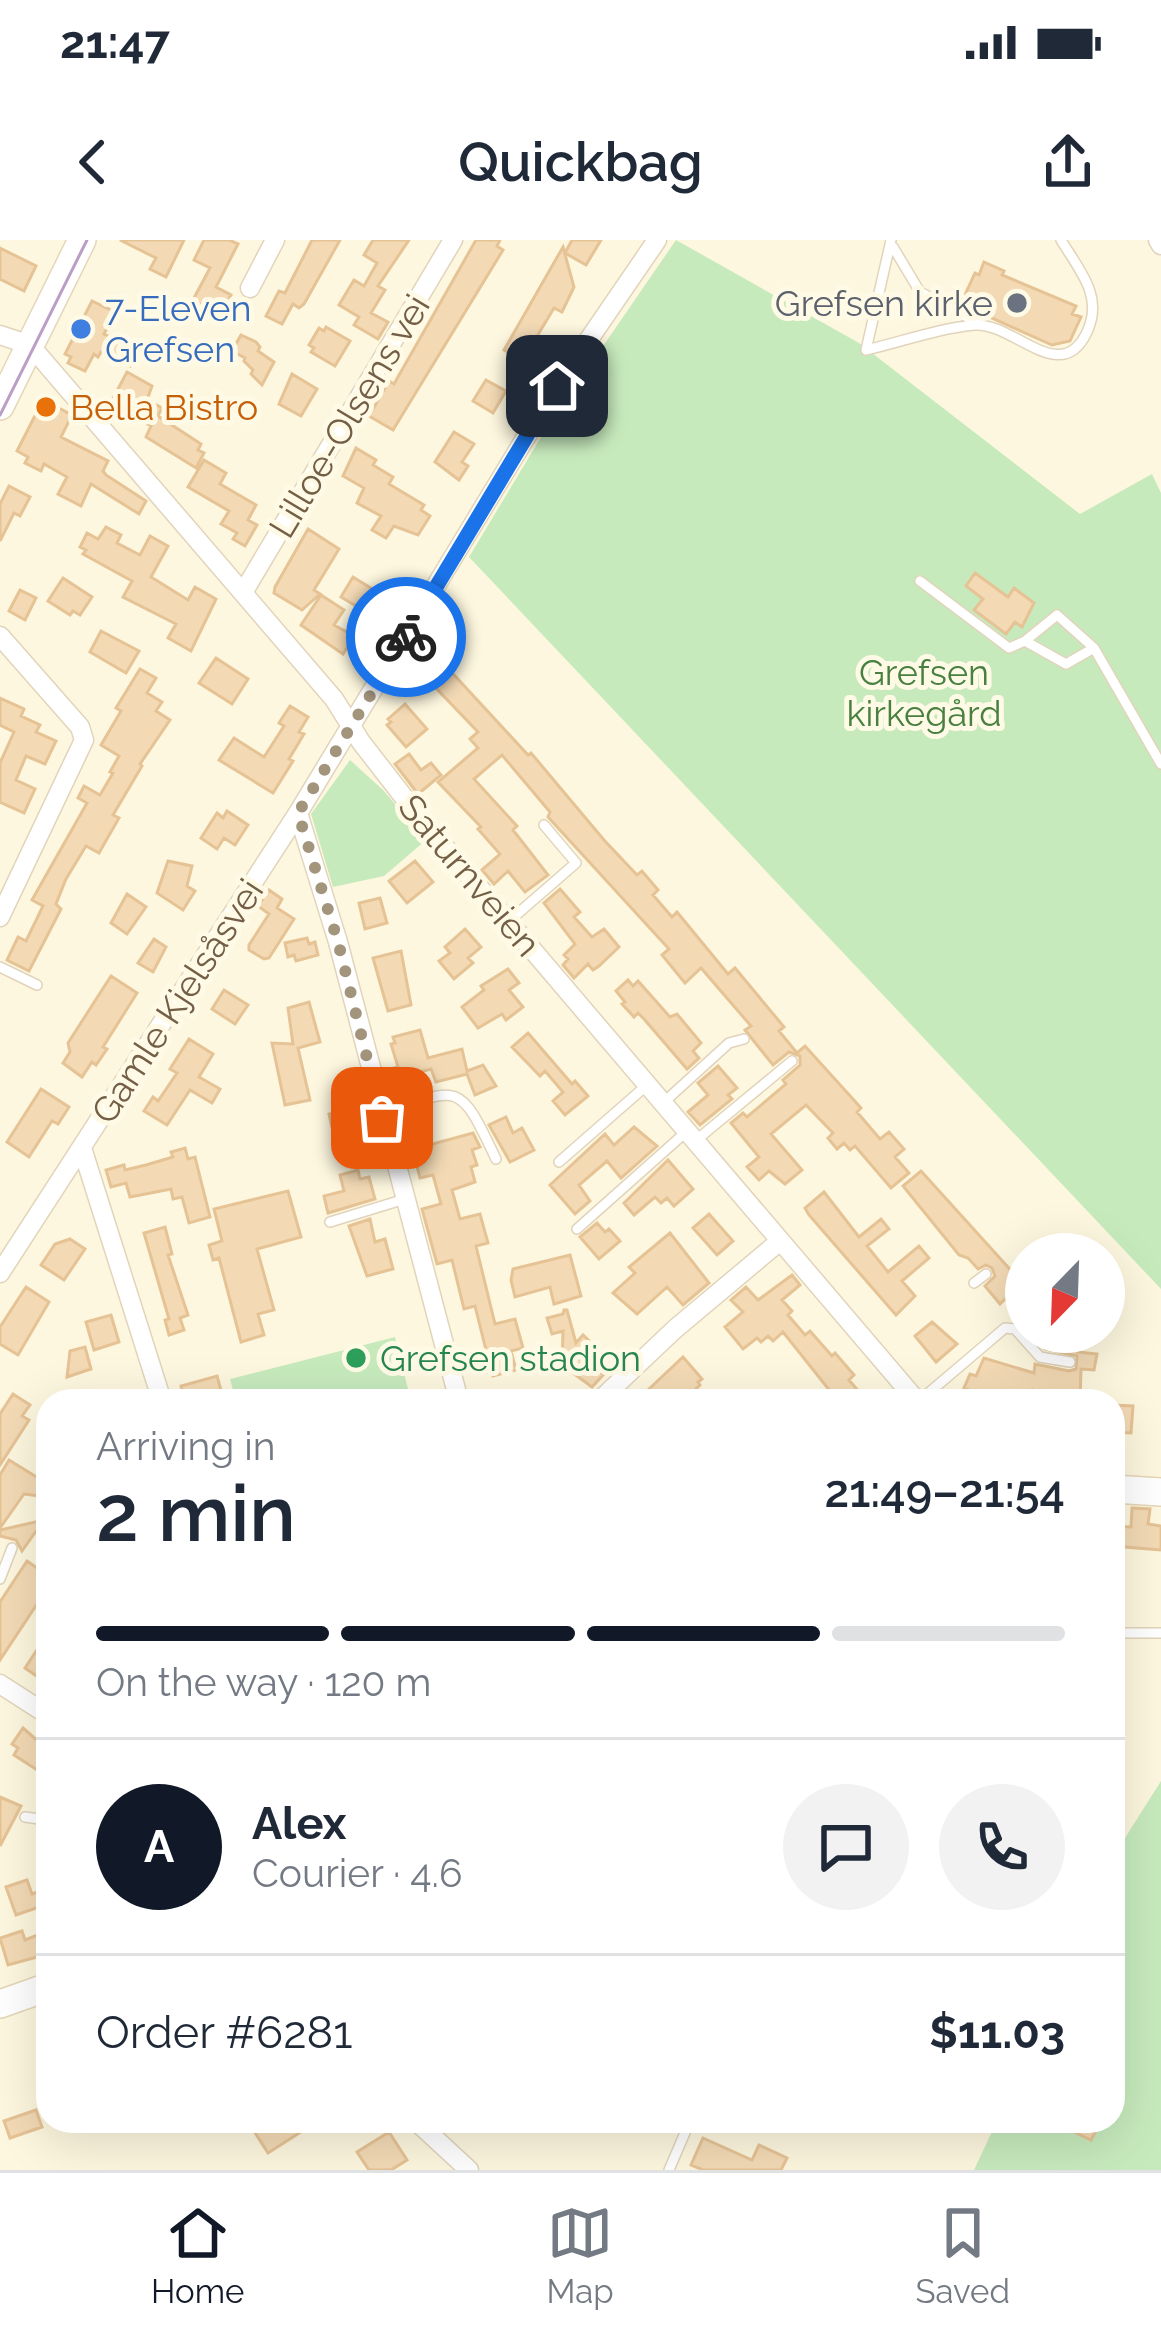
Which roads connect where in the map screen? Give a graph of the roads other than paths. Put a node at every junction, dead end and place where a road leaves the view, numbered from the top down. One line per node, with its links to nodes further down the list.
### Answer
1 (82, 240): 10 (main road)
2 (275, 240): 7 (street)
3 (454, 240): 13 (street, Lilloe-Olsens vei)
4 (657, 240): 17 (street, Gamle Kjelsåsvei)
5 (1061, 240): 8 (lane)
6 (892, 243): 8 (lane); 8 (lane)
7 (250, 288)
8 (980, 324)
9 (0, 335): 10 (street)
10 (30, 345): 11 (main road); 13 (street, Saturnveien)
11 (0, 406)
12 (920, 581): 15 (lane)
13 (244, 591): 17 (street, Saturnveien)
14 (0, 636): 22 (street)
15 (1024, 641): 16 (lane); 16 (lane)
16 (1094, 648): 18 (lane)
17 (352, 724): 20 (street, Gamle Kjelsåsvei); 23 (street, Saturnveien)
18 (1156, 743): 19 (lane)
19 (1161, 764)
20 (298, 813): 30 (street); 32 (street, Gamle Kjelsåsvei)
21 (544, 824): 23 (lane)
22 (0, 917)
23 (508, 922): 28 (street, Saturnveien)
24 (0, 967): 25 (lane)
25 (37, 985)
26 (744, 1039): 29 (lane)
27 (792, 1061): 31 (lane)
28 (642, 1076): 29 (street, Saturnveien); 34 (lane)
29 (663, 1103): 31 (street, Saturnveien)
30 (382, 1118): 33 (lane); 35 (street)
31 (690, 1137): 37 (lane); 38 (street, Saturnveien)
32 (82, 1148): 39 (street, Gamle Kjelsåsvei); 43 (street)
33 (496, 1159)
34 (559, 1162)
35 (405, 1199): 36 (lane); 44 (street)
36 (330, 1222)
37 (577, 1229)
38 (775, 1232): 45 (street); 46 (street, Saturnveien)
39 (0, 1273)
40 (986, 1274): 41 (lane)
41 (974, 1283)
42 (1070, 1362): 47 (lane)
43 (159, 1389)
44 (456, 1389)
45 (611, 1389)
46 (908, 1389)
47 (932, 1389)
48 (1125, 1490): 49 (main road)
49 (1161, 1492)
50 (12, 1549): 51 (lane)
51 (0, 1579)
52 (1161, 1633): 53 (lane)
53 (1125, 1634)
54 (0, 1684): 55 (street)
55 (36, 1707)
56 (25, 1817): 57 (lane)
57 (36, 1819)
58 (36, 1992): 59 (main road)
59 (0, 2004)
60 (429, 2133): 62 (street)
61 (685, 2133): 63 (lane)
62 (469, 2170)
63 (669, 2170)

